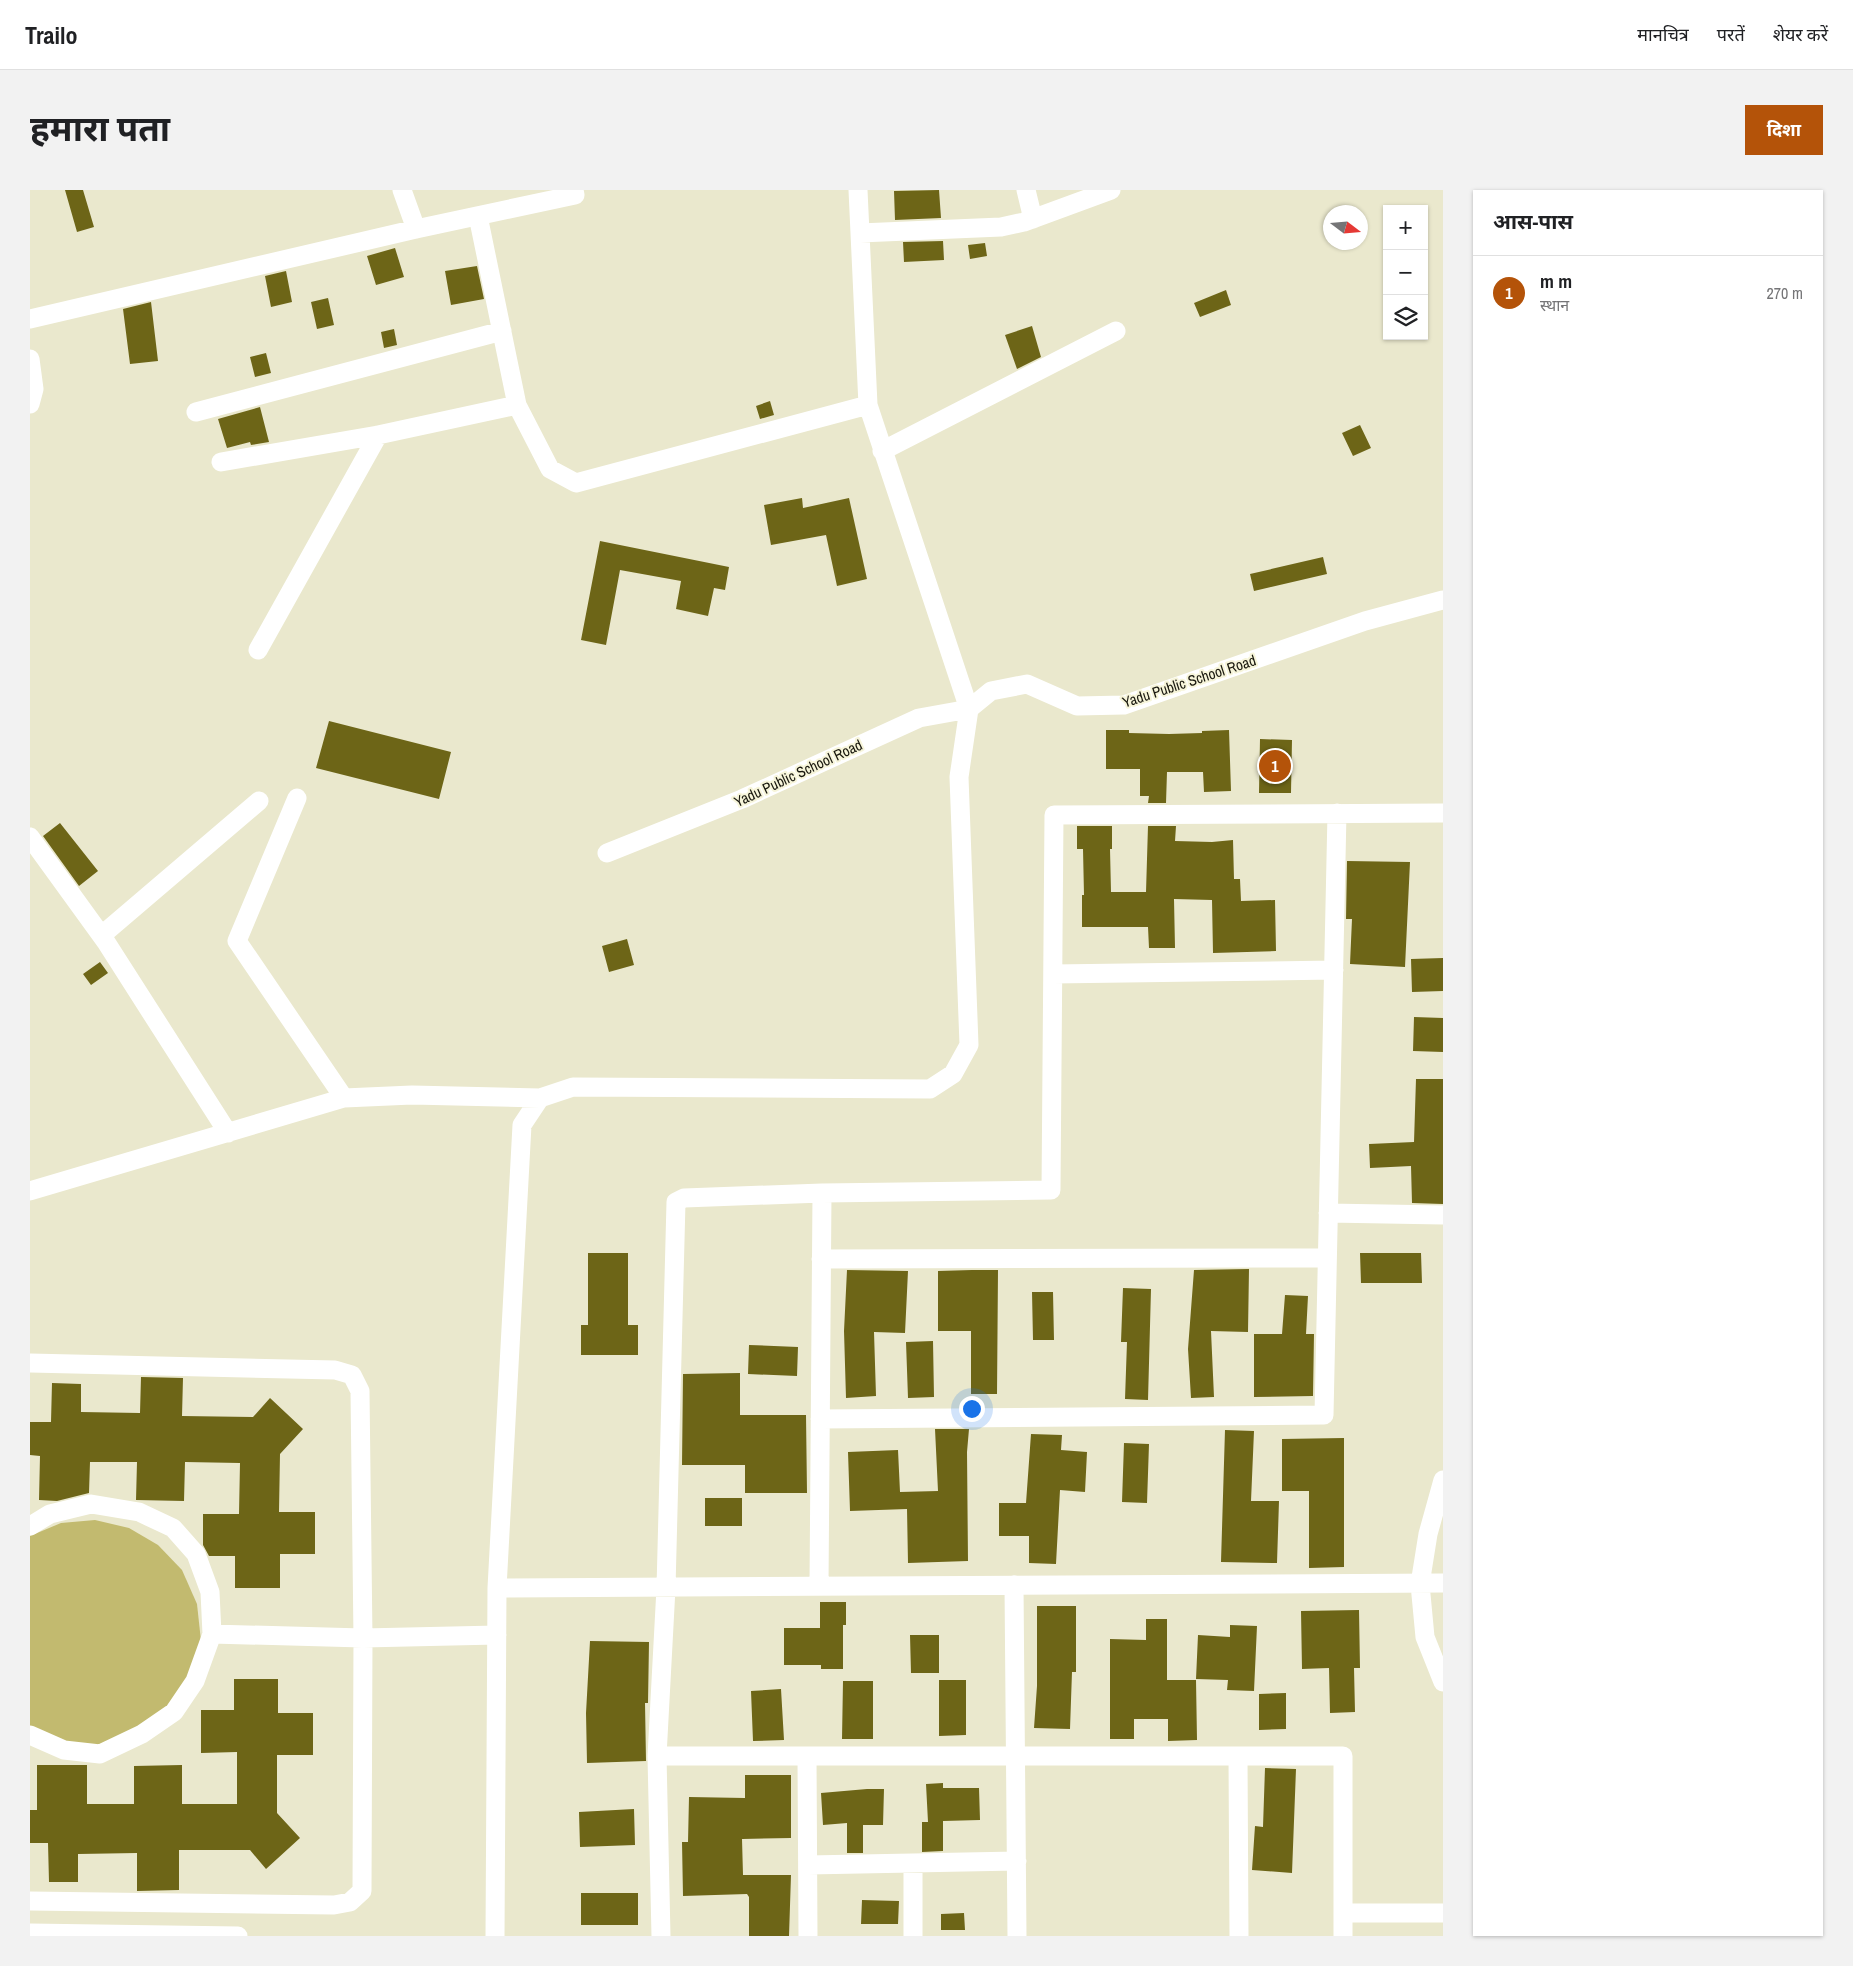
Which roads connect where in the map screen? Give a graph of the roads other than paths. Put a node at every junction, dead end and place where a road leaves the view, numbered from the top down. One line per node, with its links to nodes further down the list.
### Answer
1 (402, 190): 8 (street)
2 (574, 190): 6 (street)
3 (858, 190): 9 (street)
4 (1026, 190): 7 (street)
5 (1111, 190): 7 (street)
6 (478, 216): 8 (street); 11 (street)
7 (1033, 219): 9 (street)
8 (416, 229): 10 (street)
9 (860, 233): 16 (street)
10 (30, 319)
11 (502, 331): 15 (street); 17 (street)
12 (1116, 331): 19 (street)
13 (30, 359): 14 (street)
14 (30, 404)
15 (517, 405): 16 (street); 18 (street)
16 (868, 405): 19 (street)
17 (196, 412)
18 (378, 436): 20 (street); 22 (street)
19 (882, 451): 23 (street)
20 (220, 462)
21 (1443, 600): 23 (street, Yadu Public School Road)
22 (258, 650)
23 (969, 709): 29 (street, Yadu Public School Road); 34 (street)
24 (297, 798): 33 (street)
25 (259, 801): 30 (street)
26 (1337, 813): 27 (street); 31 (street); 32 (street)
27 (1443, 813)
28 (30, 837): 30 (street)
29 (608, 853)
30 (102, 935): 35 (street)
31 (1334, 970): 32 (street); 38 (street)
32 (1053, 974): 37 (street)
33 (344, 1098): 34 (street); 35 (street)
34 (540, 1098): 50 (street)
35 (228, 1132): 36 (street)
36 (30, 1191)
37 (822, 1192): 41 (street); 51 (street)
38 (1328, 1213): 39 (street); 40 (street)
39 (1443, 1214)
40 (1327, 1258): 41 (street); 43 (street)
41 (821, 1259): 43 (street)
42 (30, 1363): 54 (street)
43 (820, 1420): 49 (street)
44 (1443, 1480): 46 (street)
45 (30, 1526): 52 (street)
46 (1420, 1584): 47 (street); 48 (street); 55 (street)
47 (1443, 1584)
48 (1014, 1585): 49 (street); 59 (street)
49 (819, 1586): 51 (street)
50 (497, 1588): 51 (street); 53 (street)
51 (666, 1588): 57 (street)
52 (212, 1634): 54 (street); 56 (street)
53 (497, 1635): 54 (street); 70 (street)
54 (363, 1638): 64 (street)
55 (1443, 1682)
56 (30, 1734)
57 (657, 1756): 58 (street); 71 (street)
58 (807, 1756): 59 (street); 63 (street)
59 (1016, 1756): 60 (street); 61 (street)
60 (1238, 1756): 65 (street); 75 (street)
61 (1017, 1861): 62 (street); 74 (street)
62 (912, 1863): 63 (street); 73 (street)
63 (808, 1865): 72 (street)
64 (30, 1901)
65 (1343, 1913): 66 (street); 76 (street)
66 (1443, 1913)
67 (30, 1933): 68 (street)
68 (120, 1935): 69 (street)
69 (238, 1936)
70 (495, 1936)
71 (661, 1936)
72 (808, 1936)
73 (912, 1936)
74 (1017, 1936)
75 (1239, 1936)
76 (1343, 1936)

